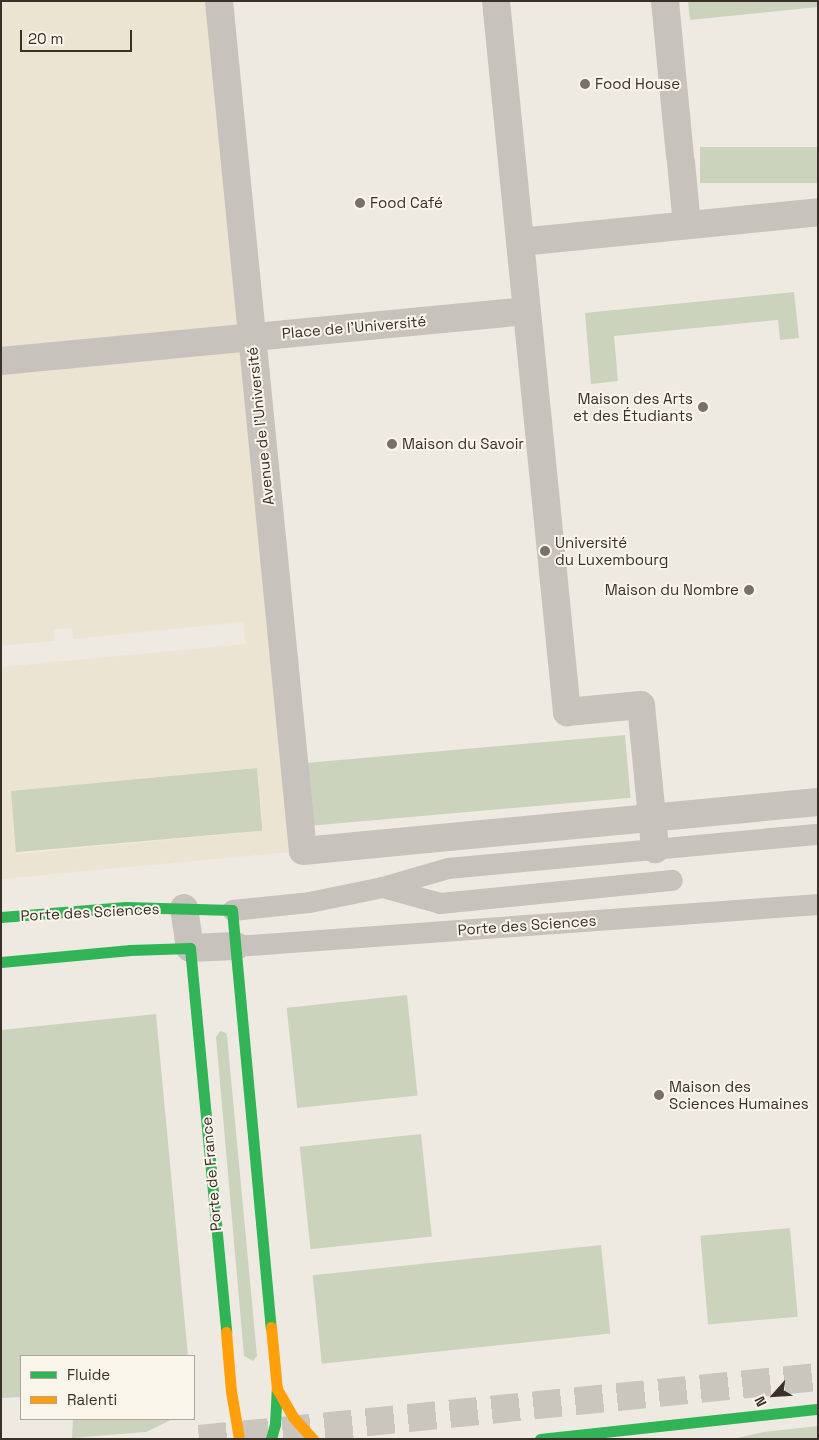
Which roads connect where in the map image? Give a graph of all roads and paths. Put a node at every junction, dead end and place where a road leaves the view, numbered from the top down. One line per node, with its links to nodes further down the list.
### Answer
1 (219, 1): 8 (street, Avenue de l'Université)
2 (496, 1): 6 (street)
3 (665, 1): 5 (street)
4 (818, 212): 5 (street)
5 (687, 225): 6 (street)
6 (520, 242): 7 (street)
7 (527, 311): 8 (street, Place de l'Université); 11 (street)
8 (252, 337): 9 (street, Place de l'Université); 11 (street, Avenue de l'Université)
9 (1, 361)
10 (818, 802): 11 (street)
11 (652, 818): 13 (street)
12 (818, 834): 13 (lane)
13 (655, 849): 15 (lane)
14 (672, 880): 15 (lane)
15 (382, 887): 18 (lane)
16 (818, 904): 20 (lane, Porte des Sciences)
17 (184, 908): 18 (main road, Porte des Sciences); 19 (main road, Porte des Sciences); 21 (street, Porte de France)
18 (232, 910): 20 (main road)
19 (1, 917)
20 (236, 946): 21 (street, Porte des Sciences); 23 (main road)
21 (190, 948): 22 (main road, Porte des Sciences); 25 (main road, Porte de France)
22 (1, 962)
23 (277, 1389): 26 (main road); 27 (main road)
24 (818, 1409): 28 (main road)
25 (234, 1431)
26 (271, 1439)
27 (313, 1439)
28 (540, 1439)

